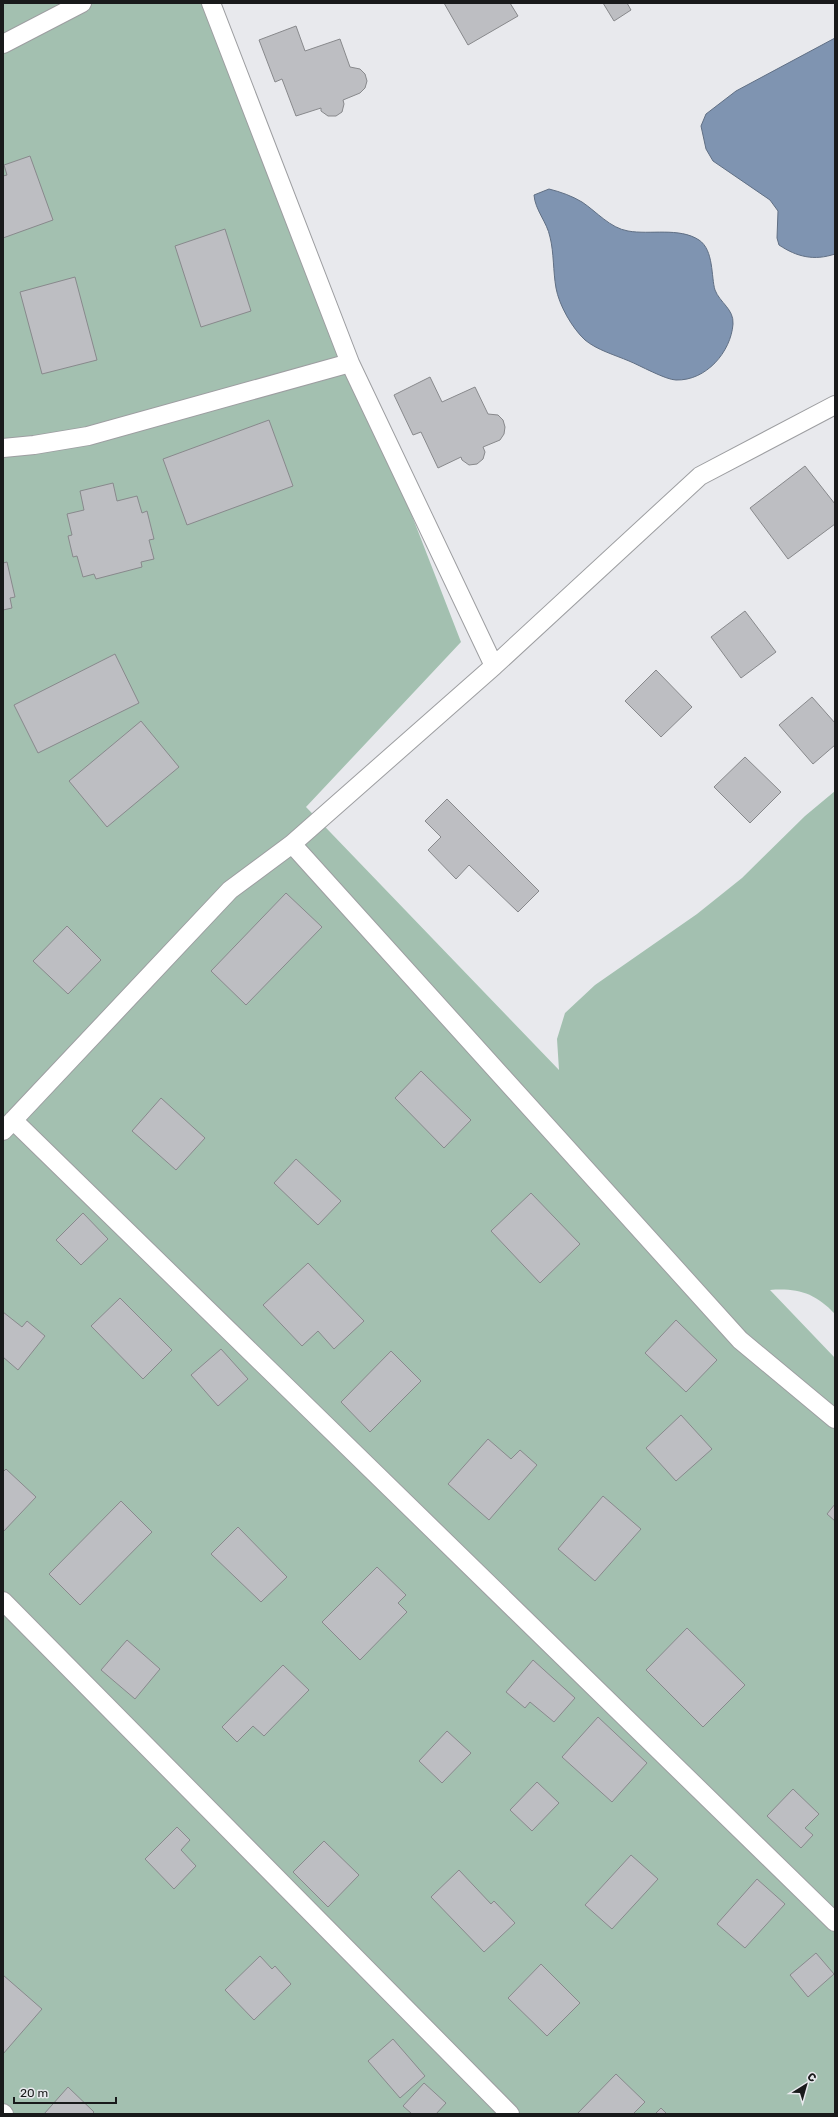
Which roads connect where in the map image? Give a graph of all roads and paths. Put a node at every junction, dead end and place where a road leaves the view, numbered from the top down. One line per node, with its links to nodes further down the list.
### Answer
1 (82, 3): 3 (lane)
2 (211, 3): 4 (lane)
3 (3, 44)
4 (350, 363): 6 (lane); 7 (lane)
5 (835, 405): 7 (lane)
6 (3, 448)
7 (494, 666): 8 (lane)
8 (292, 844): 9 (lane); 10 (lane)
9 (8, 1126): 12 (lane)
10 (835, 1419)
11 (3, 1602): 13 (lane)
12 (835, 1922)
13 (510, 2114)

